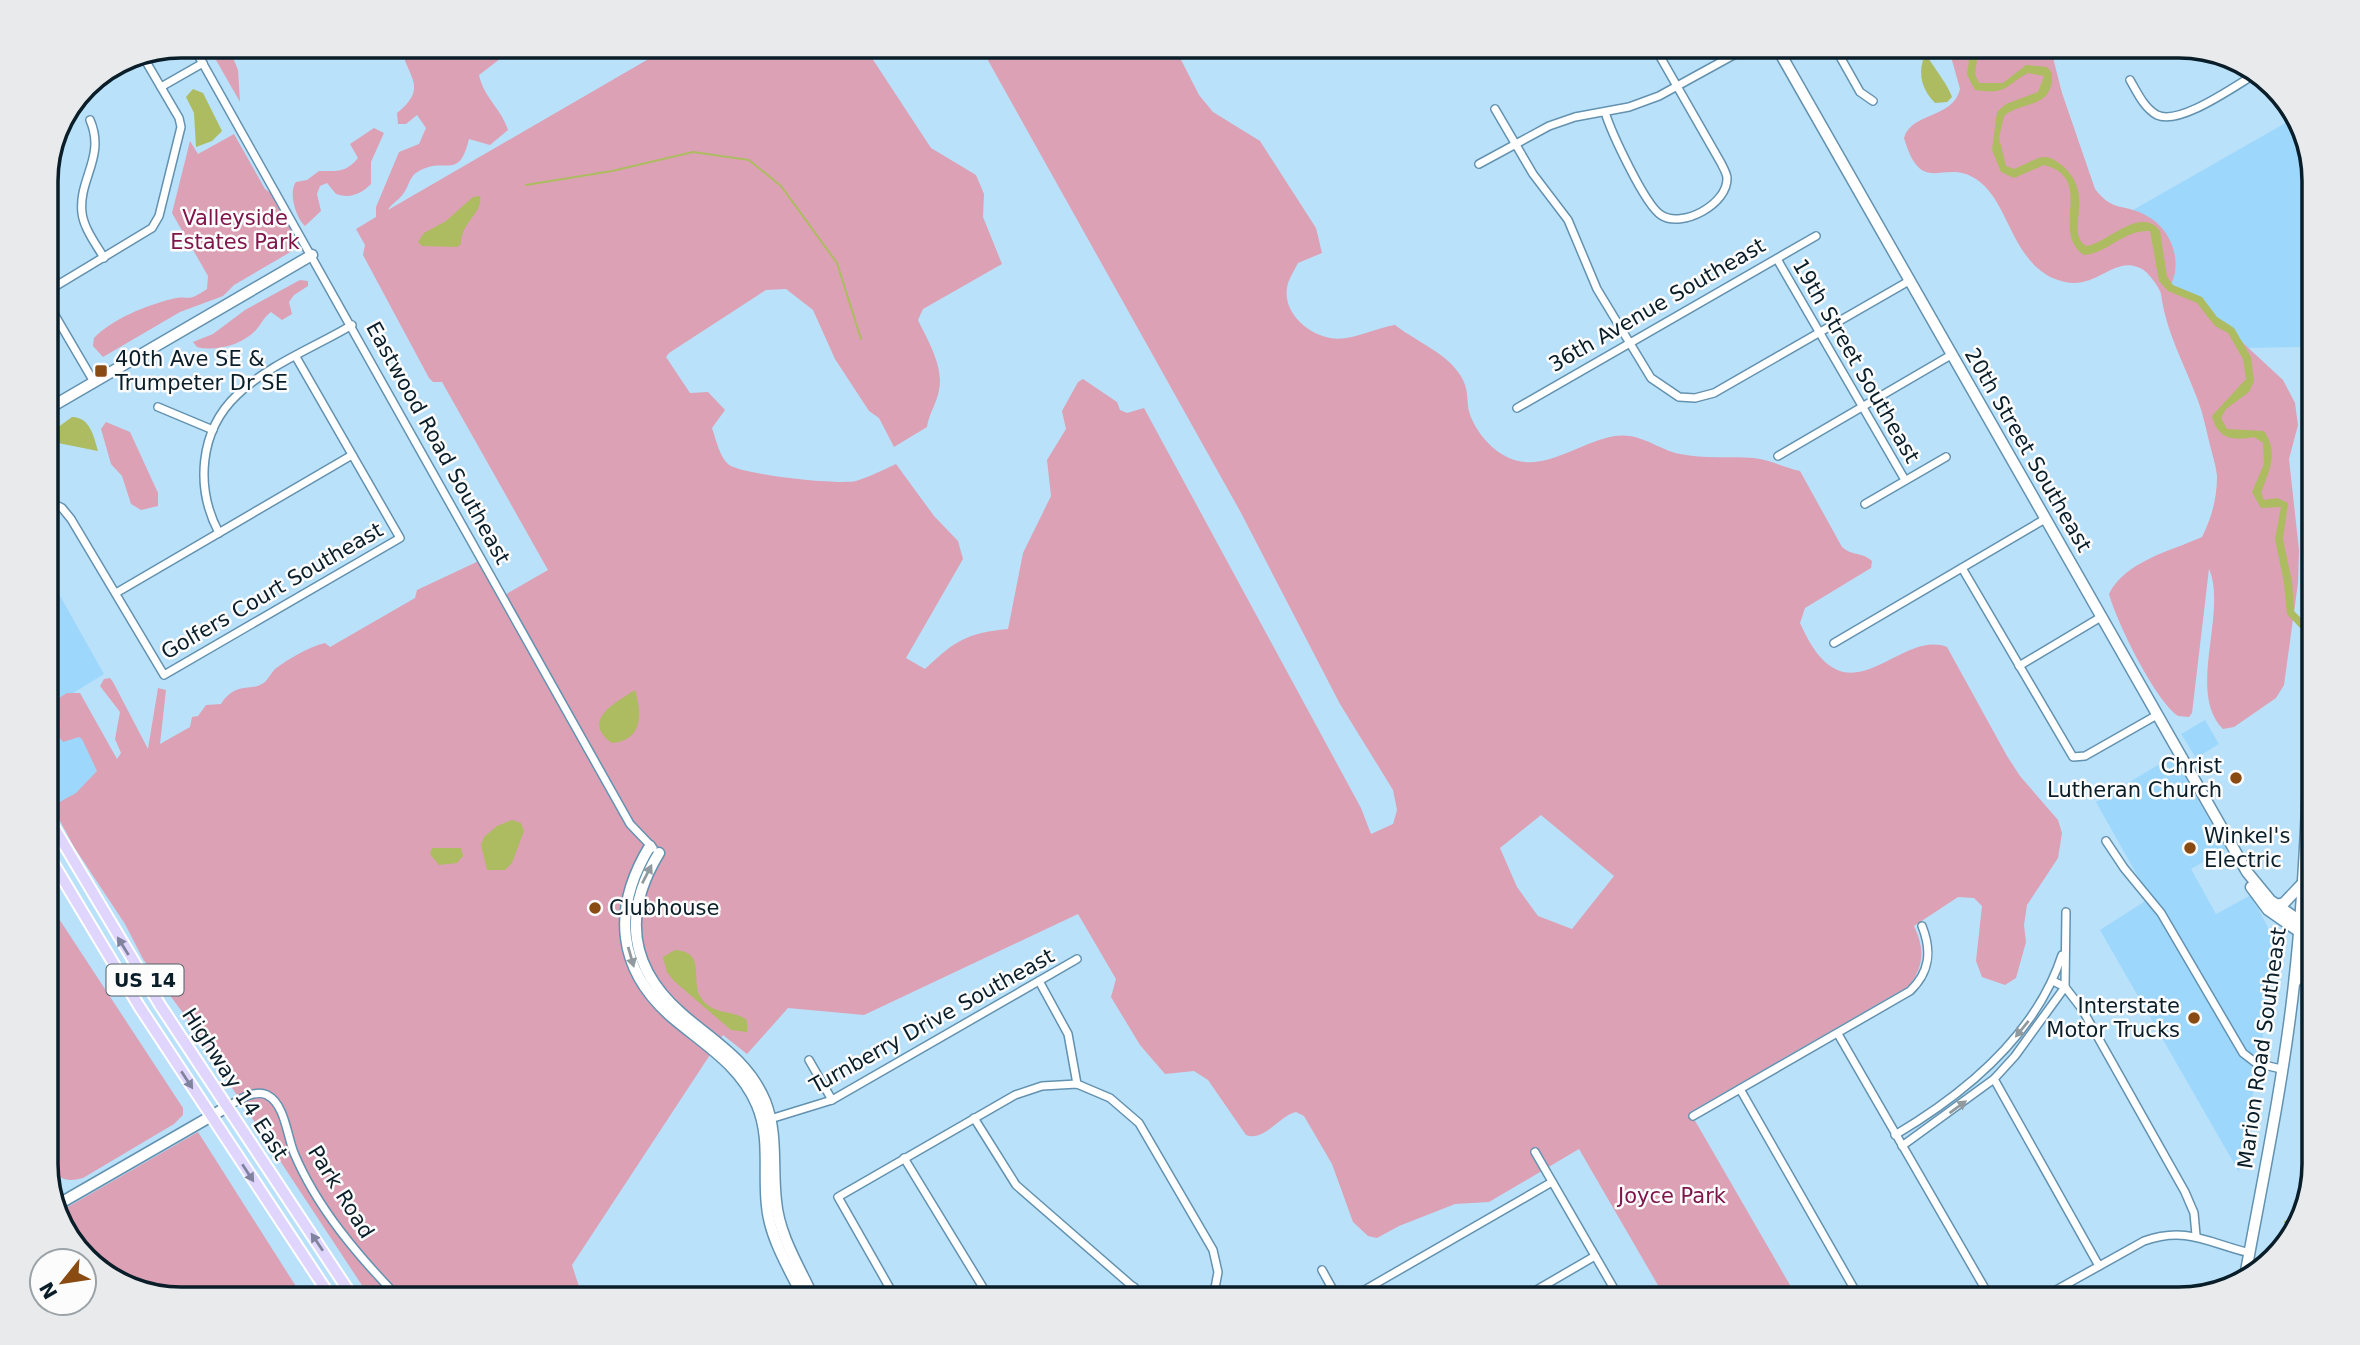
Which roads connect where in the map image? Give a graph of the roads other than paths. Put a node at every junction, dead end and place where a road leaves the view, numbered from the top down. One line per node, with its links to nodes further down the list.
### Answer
1 (199, 58): 7 (street, Eastwood Road Southeast)
2 (1661, 58): 10 (street)
3 (1729, 58): 10 (street)
4 (1783, 58): 22 (street, 20th Street Southeast)
5 (1841, 58): 12 (street)
6 (146, 63): 11 (street)
7 (202, 63): 11 (street); 19 (street, Eastwood Road Southeast)
8 (2248, 79): 9 (street)
9 (2130, 80)
10 (1678, 87): 14 (street); 14 (street)
11 (161, 88): 20 (street)
12 (1872, 101)
13 (1495, 109): 16 (street)
14 (1605, 112): 16 (street)
15 (90, 120): 20 (street)
16 (1515, 145): 17 (street); 27 (street)
17 (1479, 164)
18 (1816, 236): 21 (street, 36th Avenue Southeast)
19 (312, 255): 25 (street, Eastwood Road Southeast); 30 (street)
20 (104, 258): 23 (street)
21 (1777, 259): 26 (street, 19th Street Southeast); 27 (street, 36th Avenue Southeast)
22 (1909, 281): 26 (street); 28 (street, 20th Street Southeast)
23 (58, 285)
24 (58, 320): 30 (street)
25 (352, 326): 29 (street); 52 (street, Eastwood Road Southeast)
26 (1819, 332): 27 (street); 33 (street, 19th Street Southeast)
27 (1630, 344): 34 (street, 36th Avenue Southeast)
28 (1951, 355): 33 (street); 42 (street, 20th Street Southeast)
29 (296, 357): 35 (street); 36 (street, Golfers Court Southeast)
30 (94, 382): 31 (street)
31 (58, 403)
32 (158, 407): 35 (street)
33 (1862, 407): 37 (street); 39 (street, 19th Street Southeast)
34 (1517, 408)
35 (212, 430): 43 (street)
36 (352, 455): 43 (street); 45 (street, Golfers Court Southeast)
37 (1778, 456)
38 (1946, 457): 39 (street)
39 (1905, 480): 40 (street)
40 (1865, 504)
41 (58, 507): 45 (street, Golfers Court Southeast)
42 (2045, 519): 44 (street); 46 (street, 20th Street Southeast)
43 (219, 533): 45 (street)
44 (1962, 568): 47 (street); 48 (street)
45 (116, 593)
46 (2101, 617): 48 (street); 49 (street, 20th Street Southeast)
47 (1834, 643)
48 (2019, 666): 49 (street)
49 (2157, 715): 54 (street, 20th Street Southeast)
50 (58, 835): 77 (main road, Highway 14 East / US 14, one-way to 50)
51 (2106, 841): 72 (street)
52 (654, 850): 81 (street)
53 (58, 871): 78 (main road, Highway 14 East / US 14, one-way to 78)
54 (2248, 873): 57 (street, 20th Street Southeast); 61 (street, 20th Street Southeast)
55 (2302, 884): 57 (street)
56 (2302, 895): 59 (street, Marion Road Southeast)
57 (2276, 905): 59 (street, 20th Street Southeast)
58 (2066, 912): 63 (street)
59 (2300, 920): 61 (street, Marion Road Southeast)
60 (1922, 926): 70 (street)
61 (2299, 932): 62 (street, 20th Street Southeast); 68 (street, Marion Road Southeast)
62 (2302, 934)
63 (2064, 947): 67 (street); 69 (street)
64 (1077, 960): 66 (street, Turnberry Drive Southeast)
65 (2302, 972): 68 (street)
66 (1039, 981): 74 (street); 76 (street, Turnberry Drive Southeast)
67 (2053, 981): 69 (street); 82 (street, one-way to 82)
68 (2294, 982): 72 (street, Marion Road Southeast)
69 (2065, 987): 73 (street); 88 (street)
70 (1838, 1034): 75 (street); 82 (street)
71 (810, 1060): 76 (street)
72 (2281, 1069): 89 (street, Marion Road Southeast)
73 (1994, 1079): 83 (street, one-way to 73); 91 (street)
74 (1077, 1084): 80 (street); 102 (street)
75 (1740, 1089): 79 (street); 107 (street)
76 (832, 1100): 81 (street, Turnberry Drive Southeast)
77 (227, 1107): 78 (street); 95 (main road, Highway 14 East / US 14, one-way to 77); 96 (street, Park Road)
78 (211, 1116): 87 (street); 94 (main road, Highway 14 East / US 14, one-way to 94)
79 (1693, 1116)
80 (974, 1118): 85 (street); 101 (street)
81 (767, 1120): 97 (street); 98 (street)
82 (1895, 1135): 83 (street)
83 (1902, 1146): 108 (street)
84 (1535, 1152): 86 (street)
85 (904, 1158): 99 (street); 100 (street)
86 (1552, 1182): 90 (street); 104 (street)
87 (63, 1201)
88 (2196, 1235): 89 (street); 91 (street)
89 (2250, 1253): 92 (street, Marion Road Southeast)
90 (1595, 1256): 105 (street); 106 (street)
91 (2099, 1266): 109 (street)
92 (2247, 1267)
93 (1322, 1270): 103 (street)
94 (323, 1287)
95 (345, 1287)
96 (388, 1287)
97 (798, 1287)
98 (808, 1287)
99 (889, 1287)
100 (982, 1287)
101 (1134, 1287)
102 (1215, 1287)
103 (1331, 1287)
104 (1371, 1287)
105 (1543, 1287)
106 (1613, 1287)
107 (1853, 1287)
108 (1983, 1287)
109 (2063, 1287)

